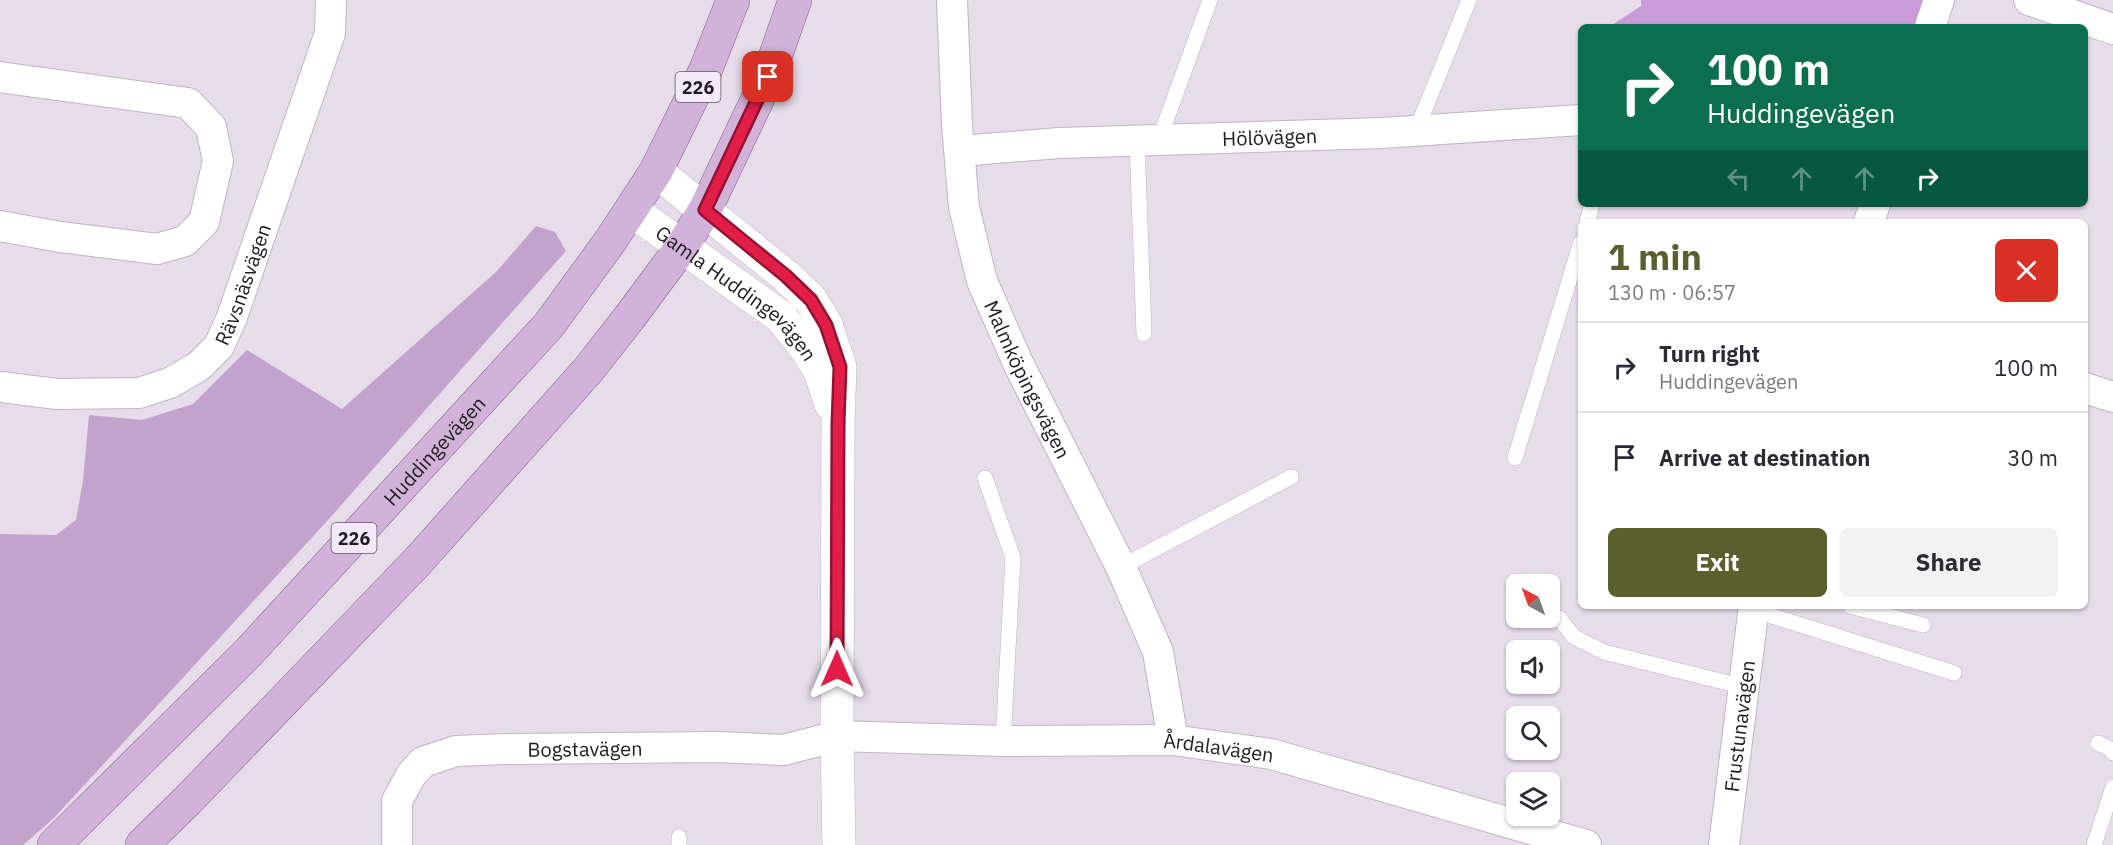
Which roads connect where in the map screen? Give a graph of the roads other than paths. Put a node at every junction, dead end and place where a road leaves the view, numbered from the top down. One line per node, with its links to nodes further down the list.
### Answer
1 (331, 0): 23 (street, Rävsnäsvägen)
2 (733, 0): 16 (main road, Huddingevägen / 226)
3 (795, 0): 18 (main road)
4 (952, 0): 15 (street, Malmköpingsvägen)
5 (1210, 0): 14 (lane)
6 (1469, 0): 13 (lane)
7 (1939, 0): 9 (street)
8 (2029, 0): 10 (street)
9 (1931, 24)
10 (2113, 29)
11 (0, 77): 19 (street)
12 (1578, 120): 13 (street, Hölövägen)
13 (1416, 131): 14 (street, Hölövägen)
14 (1148, 140): 15 (street, Hölövägen); 22 (lane)
15 (960, 151): 30 (street, Malmköpingsvägen)
16 (656, 171): 17 (main road, Huddingevägen / 226); 18 (street, Gamla Huddingevägen)
17 (631, 210): 20 (street, Gamla Huddingevägen); 45 (main road, Huddingevägen / 226)
18 (705, 210): 20 (main road); 26 (street, Gamla Huddingevägen)
19 (0, 226)
20 (681, 248): 26 (street, Gamla Huddingevägen); 46 (main road)
21 (1578, 252): 27 (lane)
22 (1144, 334)
23 (0, 387)
24 (2088, 389): 25 (street)
25 (2113, 397)
26 (838, 423): 38 (street, Gamla Huddingevägen)
27 (1515, 458)
28 (1291, 477): 30 (lane)
29 (985, 478): 40 (lane)
30 (1121, 567): 39 (street, Malmköpingsvägen)
31 (1753, 609): 37 (street, Frustunavägen)
32 (1756, 609): 36 (lane)
33 (1862, 609): 35 (lane)
34 (1560, 619): 37 (lane)
35 (1923, 625)
36 (1954, 673)
37 (1744, 687): 50 (street, Frustunavägen)
38 (837, 736): 40 (street, Årdalavägen); 47 (street, Bogstavägen); 48 (street, Gamla Huddingevägen)
39 (1173, 740): 40 (street, Årdalavägen); 44 (street, Årdalavägen)
40 (1003, 741)
41 (2098, 743): 42 (lane)
42 (2113, 753)
43 (2113, 787): 51 (lane)
44 (1517, 835): 49 (street, Årdalavägen)
45 (54, 845)
46 (141, 845)
47 (397, 845)
48 (839, 845)
49 (1586, 845)
50 (1724, 845)
51 (2094, 845)

